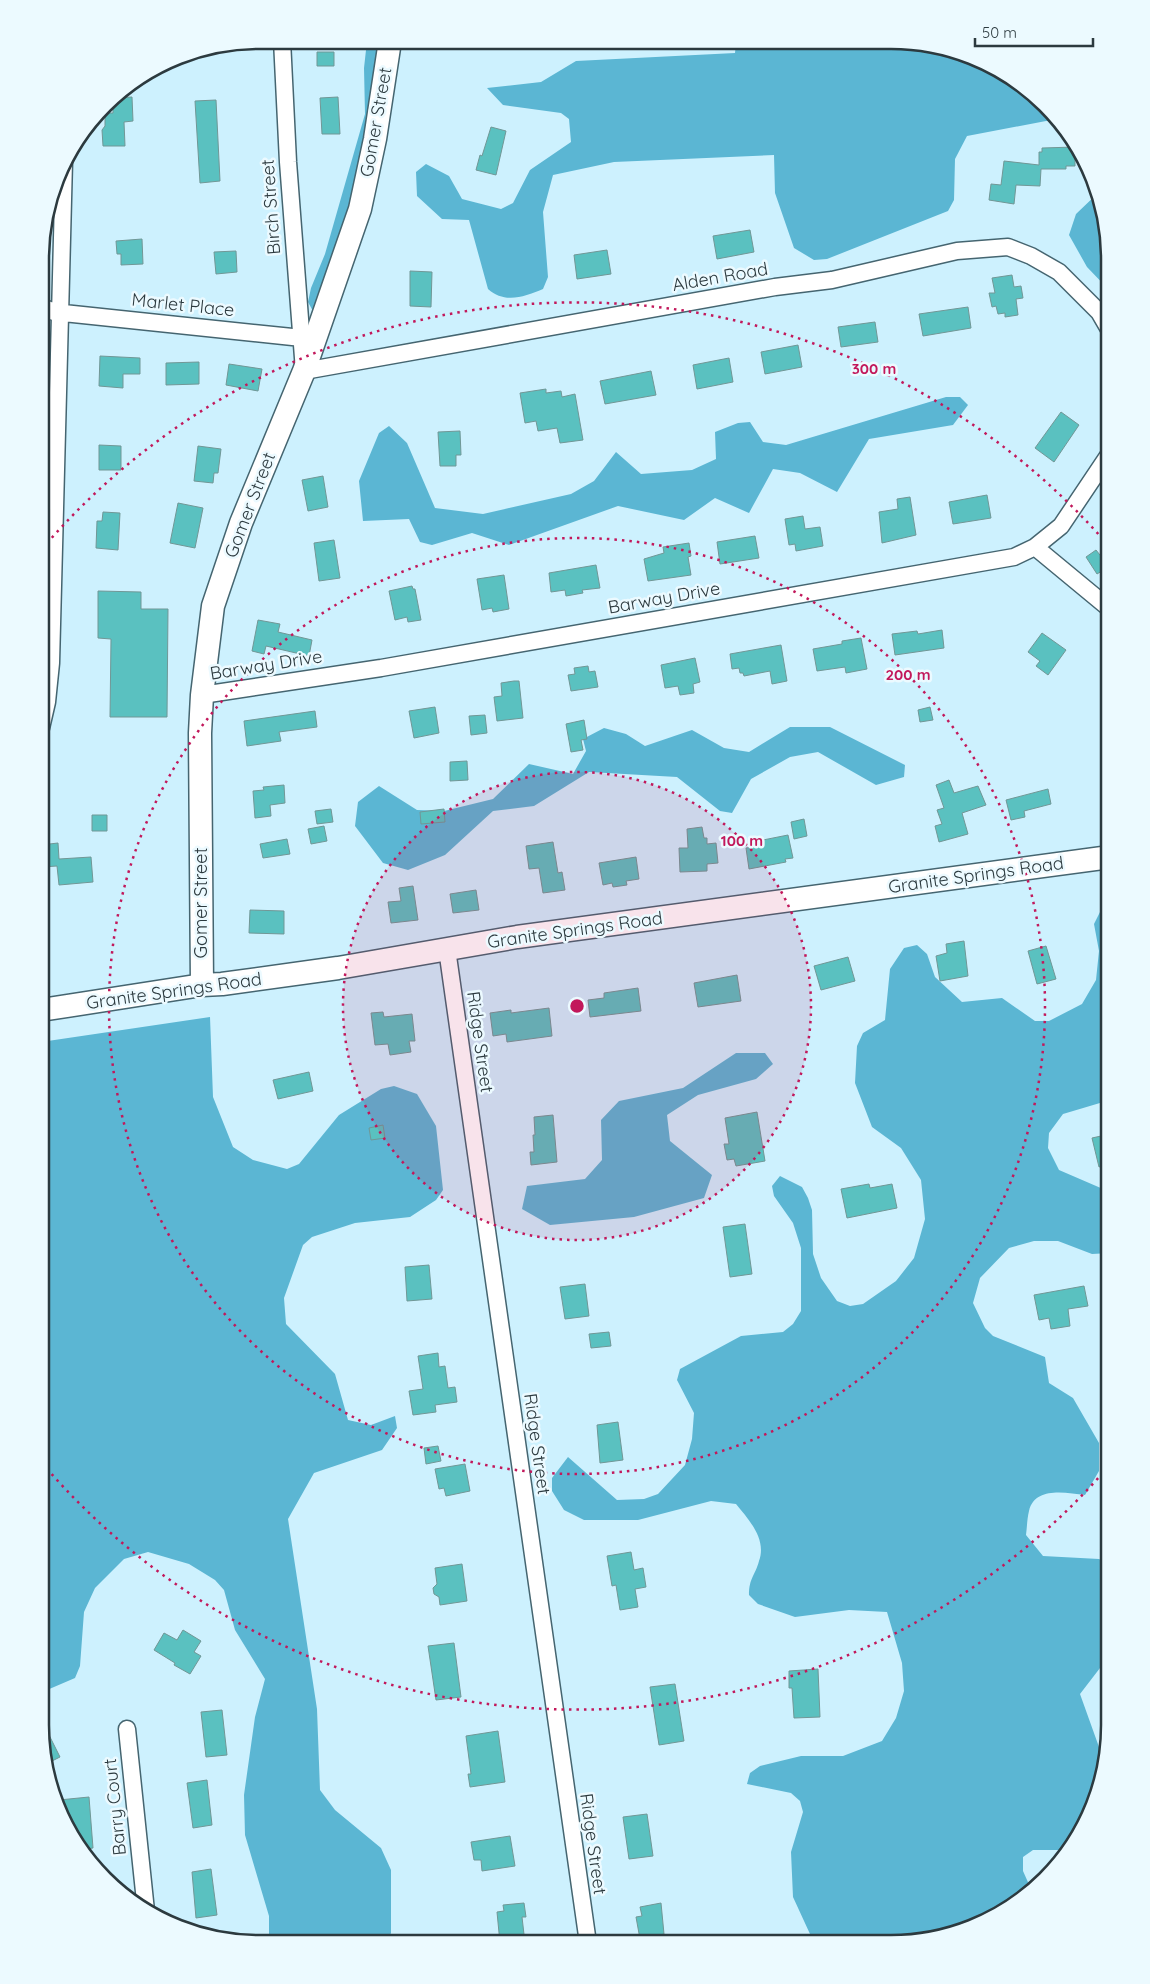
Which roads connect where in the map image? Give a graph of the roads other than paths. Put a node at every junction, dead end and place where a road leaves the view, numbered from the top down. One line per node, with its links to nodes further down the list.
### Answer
1 (282, 49): 7 (street, Birch Street)
2 (389, 49): 8 (street, Gomer Street)
3 (63, 183): 5 (street)
4 (49, 309): 5 (street, Marlet Place)
5 (60, 313): 7 (street, Marlet Place); 12 (street)
6 (1101, 317): 8 (street, Alden Road)
7 (302, 338): 8 (street, Birch Street)
8 (304, 371): 13 (street, Gomer Street)
9 (1101, 466): 10 (street, Barway Drive)
10 (1035, 547): 11 (street); 13 (street, Barway Drive)
11 (1101, 602)
12 (49, 682)
13 (202, 696): 16 (street, Gomer Street)
14 (1101, 858): 15 (street, Granite Springs Road)
15 (447, 949): 16 (street, Granite Springs Road); 20 (street, Ridge Street)
16 (202, 985): 17 (street, Granite Springs Road)
17 (49, 1009)
18 (127, 1729): 19 (street, Barry Court)
19 (145, 1902)
20 (587, 1935)

